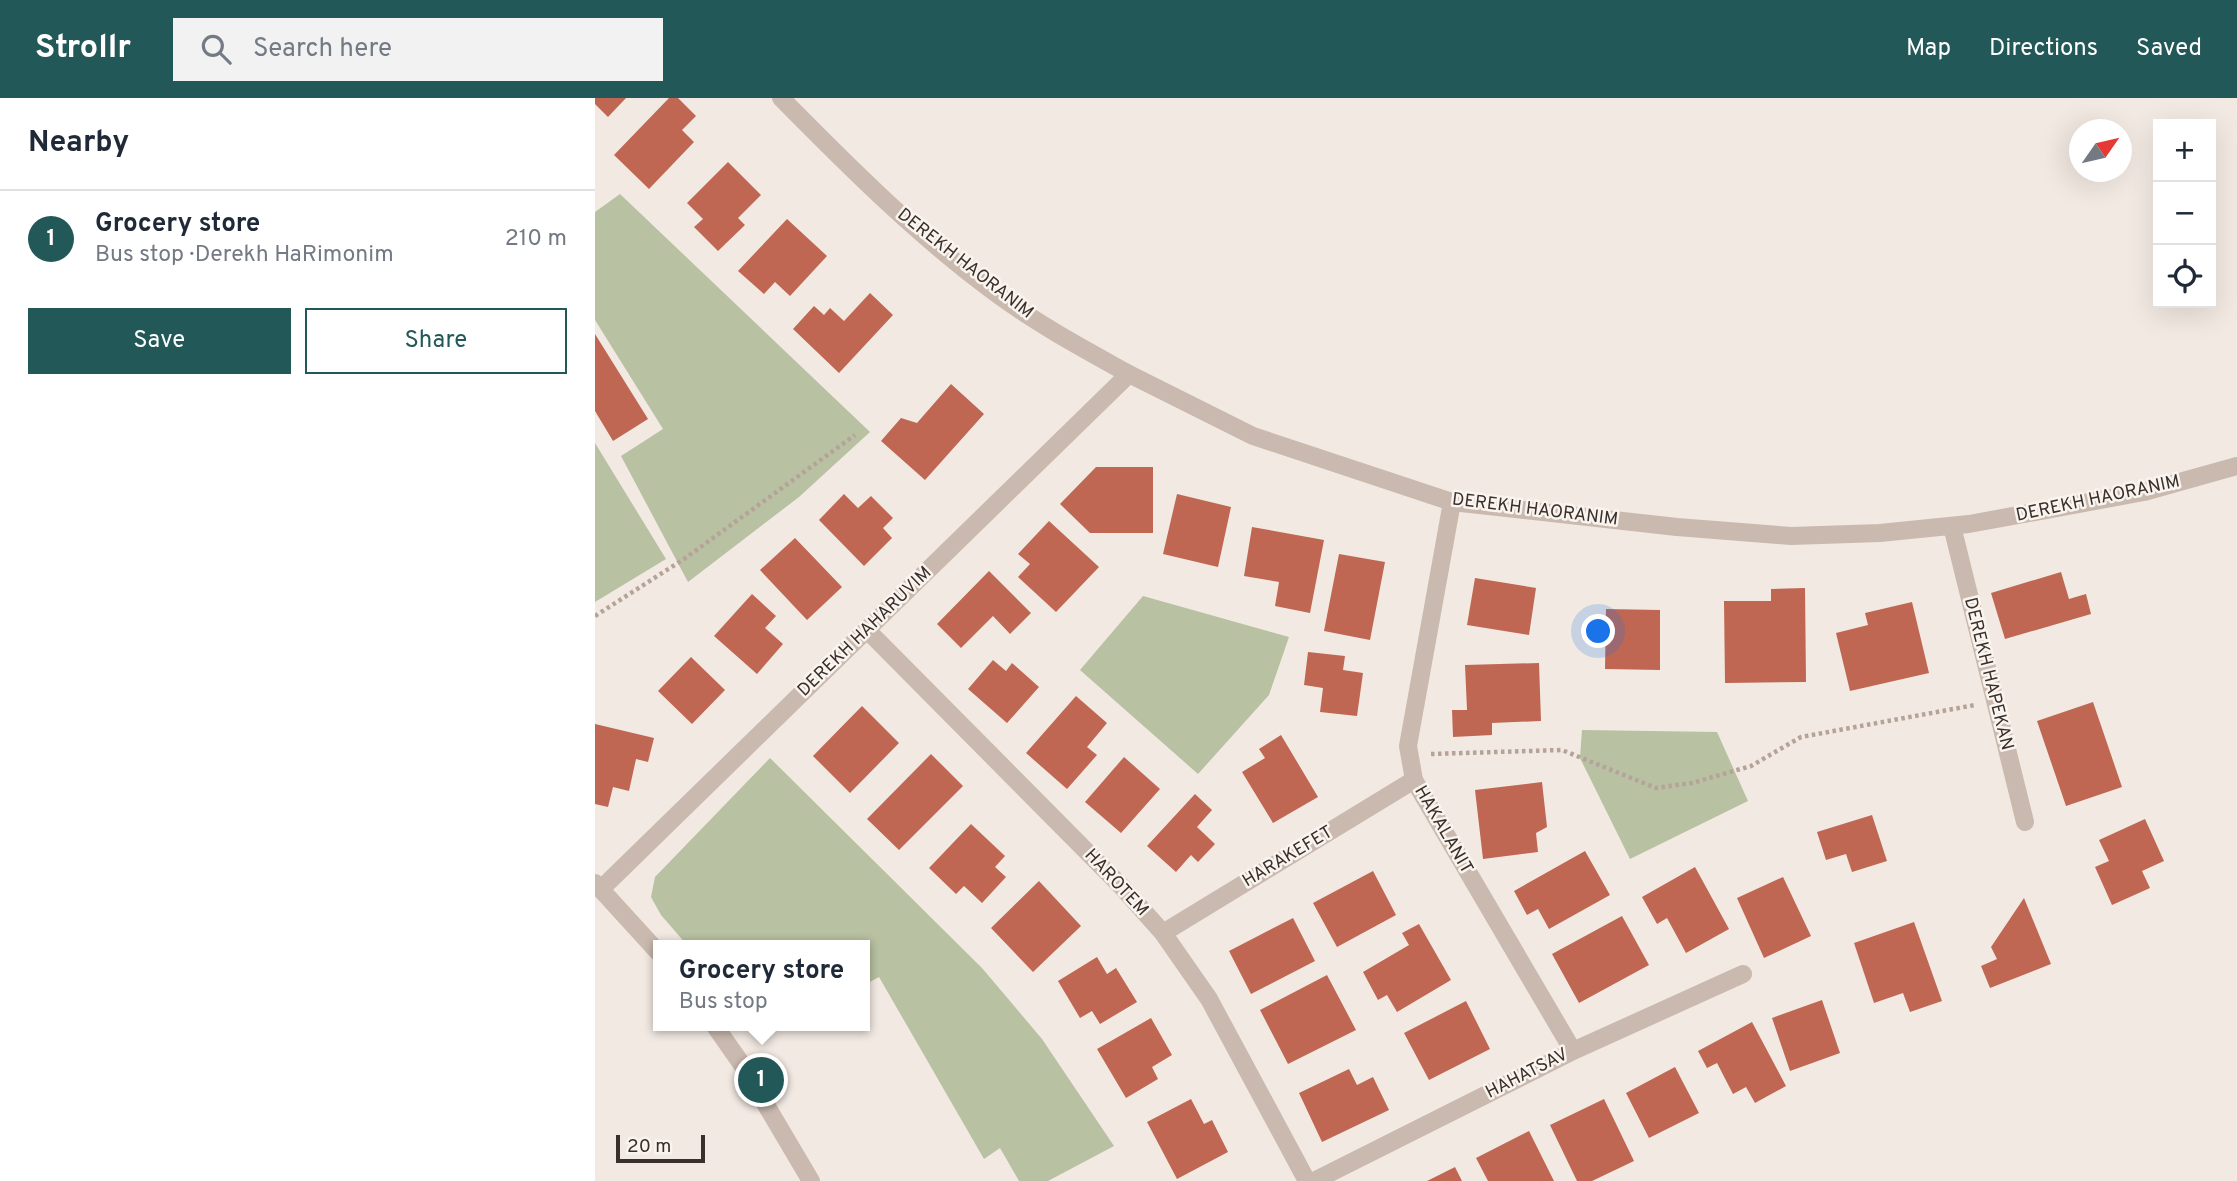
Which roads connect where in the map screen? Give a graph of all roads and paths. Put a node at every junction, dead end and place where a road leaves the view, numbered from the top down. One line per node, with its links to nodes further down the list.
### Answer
1 (781, 98): 2 (street, DEREKH HAORANIM)
2 (1129, 374): 5 (street, DEREKH HAORANIM); 8 (street, DEREKH HAHARUVIM)
3 (855, 435): 7 (path)
4 (2237, 466): 6 (street, DEREKH HAORANIM)
5 (1452, 502): 6 (street, DEREKH HAORANIM); 10 (street, HAKALANIT)
6 (1952, 526): 9 (street, DEREKH HAPEKAN)
7 (595, 616)
8 (867, 631): 13 (street, DEREKH HAHARUVIM); 14 (street, HAROTEM)
9 (1995, 702): 10 (path); 12 (street, DEREKH HAPEKAN)
10 (1409, 754): 11 (street, HAKALANIT)
11 (1414, 780): 14 (street, HARAKEFET); 18 (street, HAKALANIT)
12 (2025, 822)
13 (598, 886): 15 (street)
14 (1163, 933): 20 (street, HAROTEM)
15 (653, 946)
16 (1744, 974): 18 (street, HAHATSAV)
17 (718, 1031): 19 (street)
18 (1573, 1051): 21 (street, HAHATSAV)
19 (811, 1181)
20 (1307, 1181)
21 (1314, 1181)

